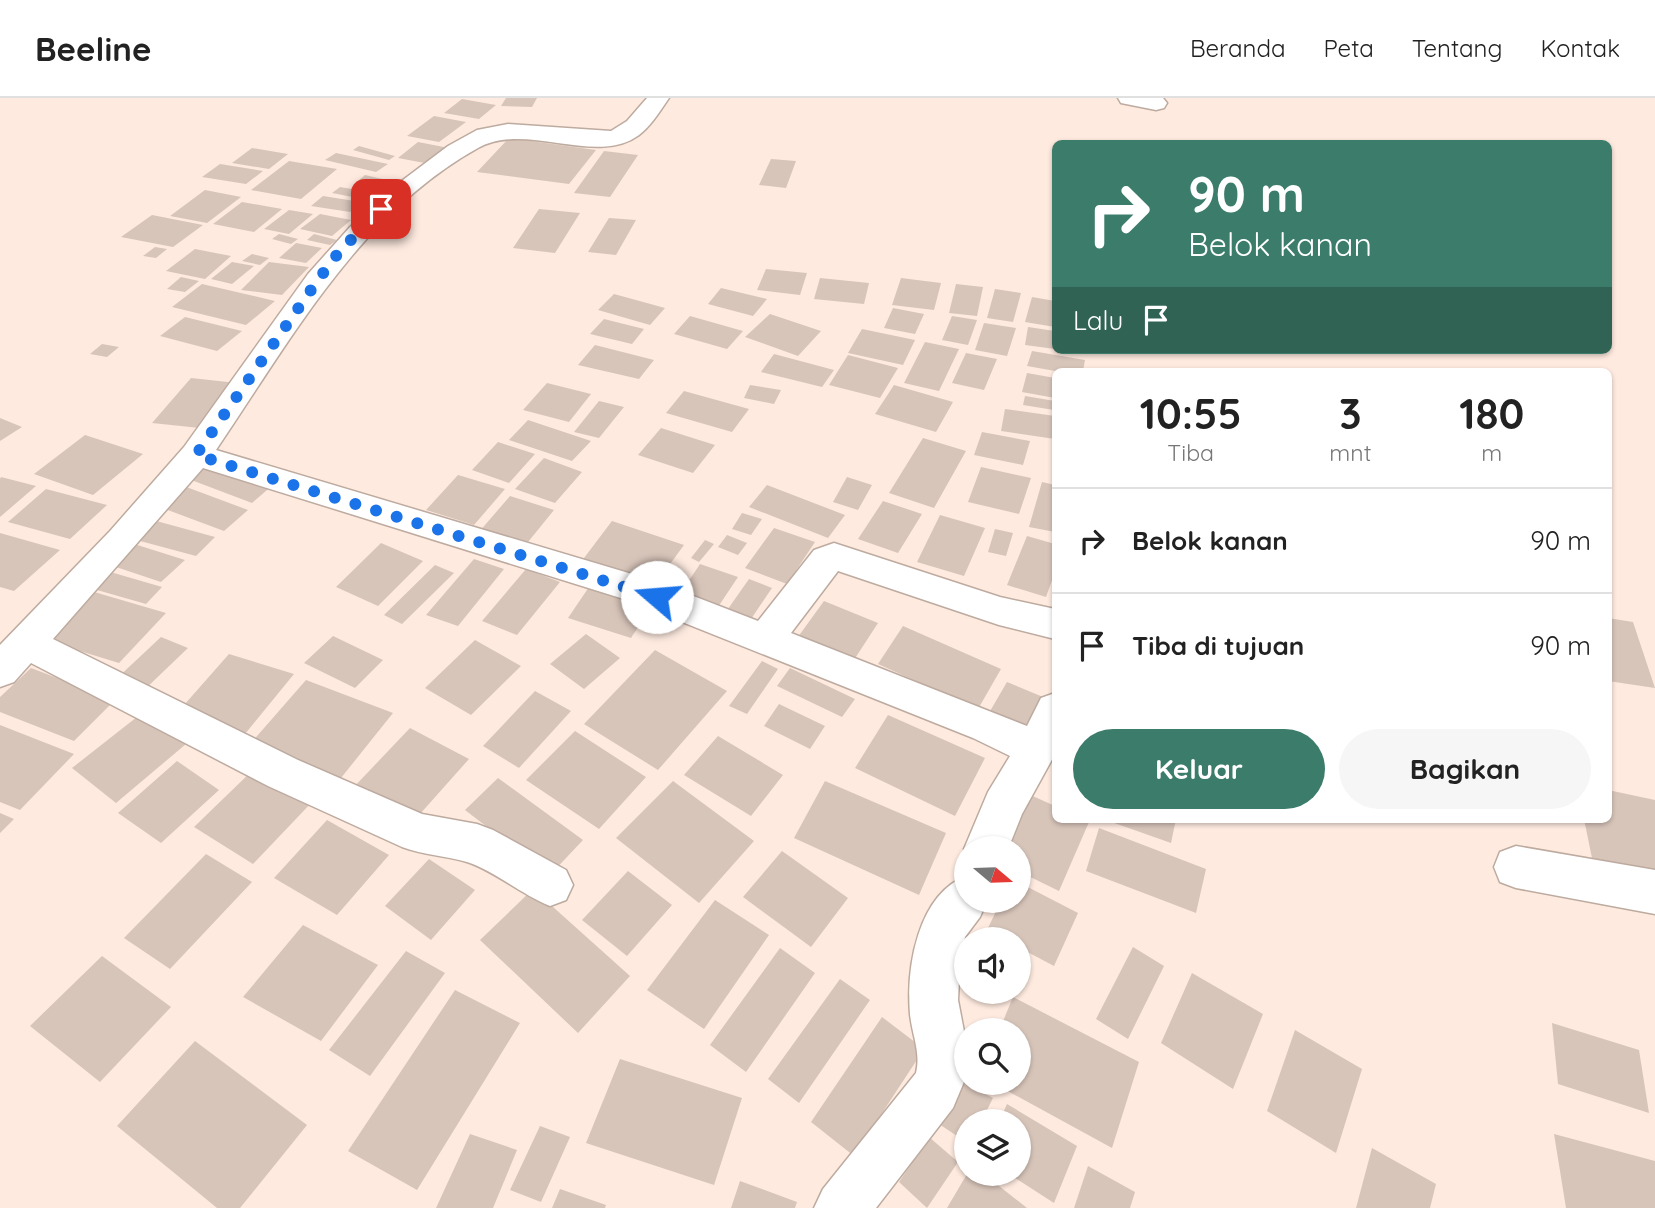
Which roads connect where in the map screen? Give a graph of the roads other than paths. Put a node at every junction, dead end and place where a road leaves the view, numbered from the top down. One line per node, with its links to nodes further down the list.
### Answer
1 (659, 98): 4 (street)
2 (1129, 98): 3 (street)
3 (1156, 103)
4 (196, 455): 6 (street); 7 (street)
5 (1052, 623): 6 (street)
6 (764, 641): 9 (street)
7 (14, 657): 12 (street)
8 (1052, 716): 9 (street)
9 (1037, 749): 10 (street)
10 (991, 836)
11 (1516, 867): 13 (street)
12 (550, 885)
13 (1655, 892)
14 (954, 914): 15 (street)
15 (842, 1208)

